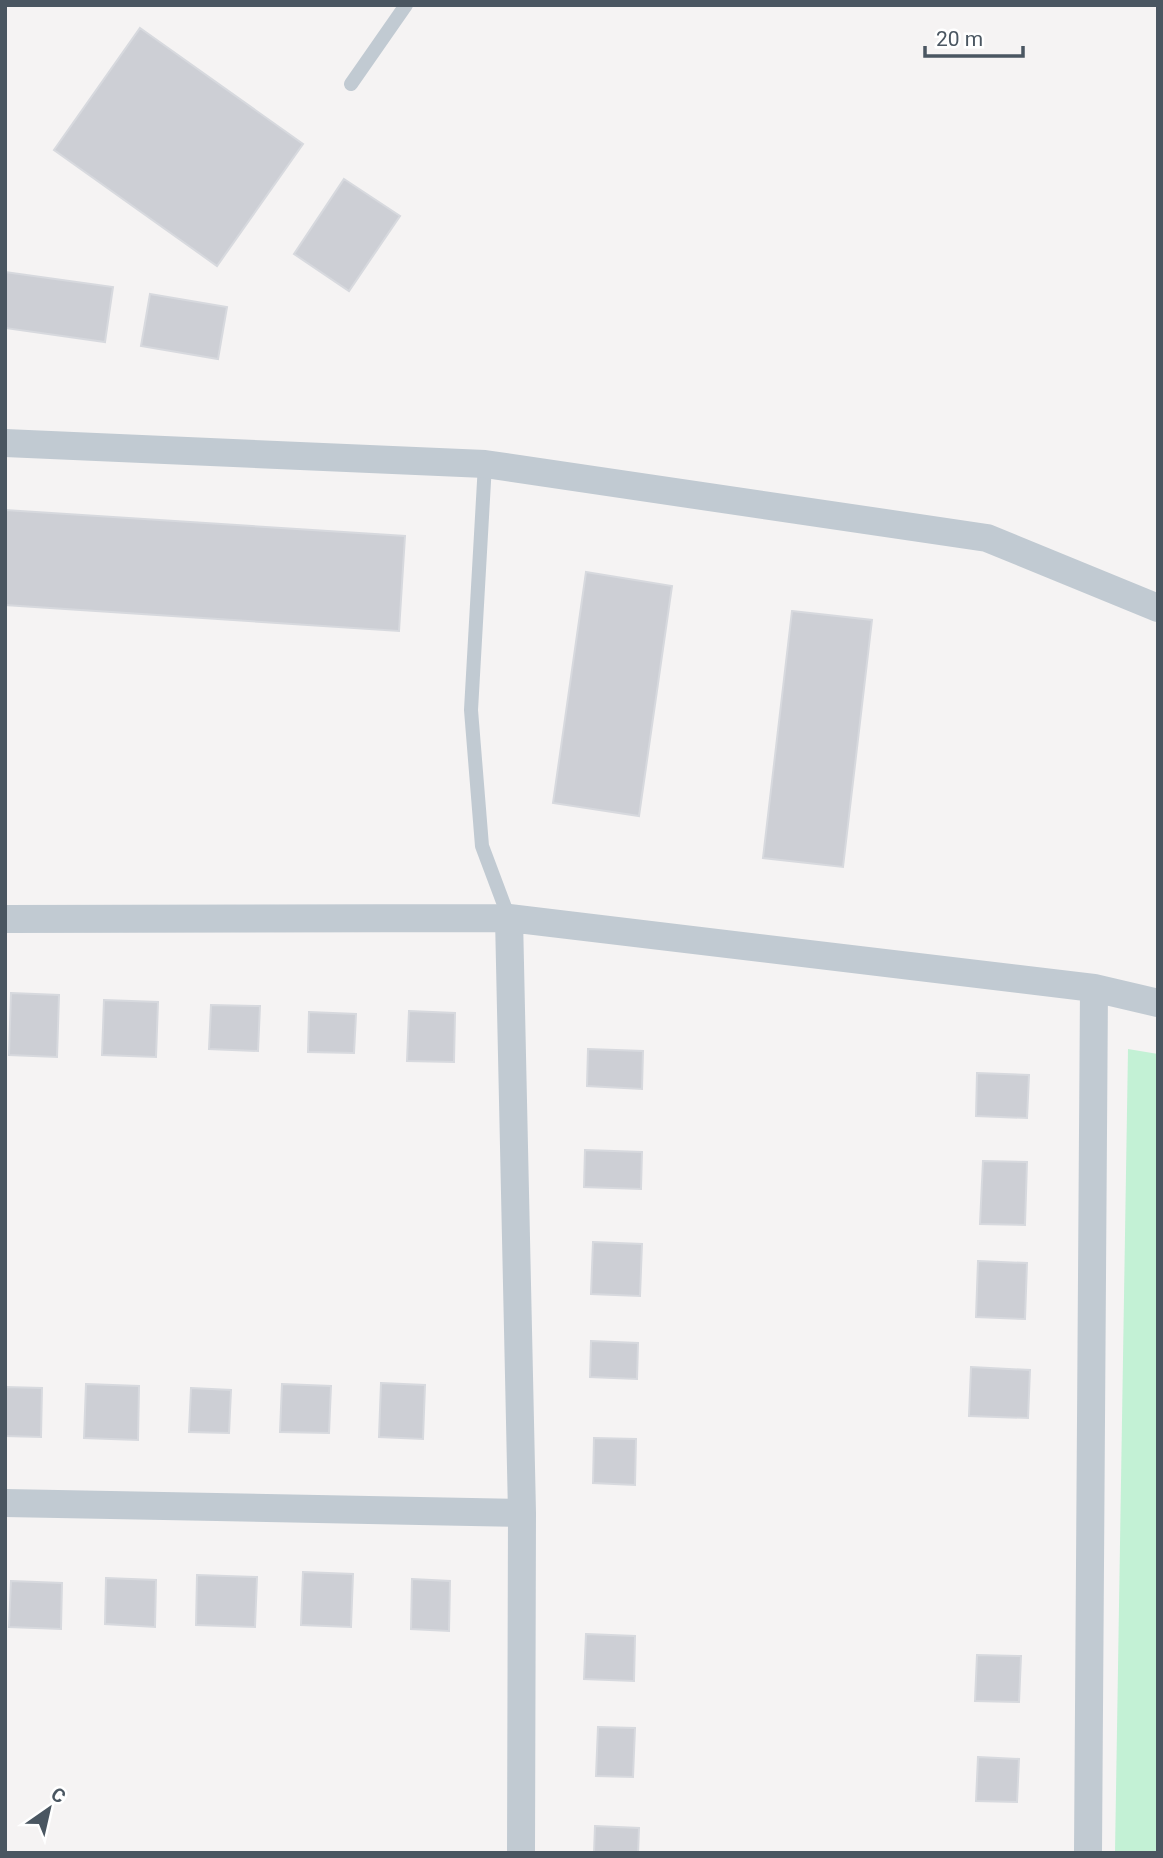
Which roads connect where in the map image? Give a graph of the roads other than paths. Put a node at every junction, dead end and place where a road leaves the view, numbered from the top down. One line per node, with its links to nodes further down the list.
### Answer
1 (405, 5): 2 (lane)
2 (351, 84)
3 (5, 443): 4 (street)
4 (485, 464): 5 (street); 6 (lane)
5 (1158, 608)
6 (509, 918): 7 (street); 8 (street); 11 (street)
7 (5, 919)
8 (1094, 988): 9 (street); 13 (street)
9 (1158, 1003)
10 (5, 1503): 11 (street)
11 (522, 1513): 12 (street)
12 (520, 1853)
13 (1088, 1853)

